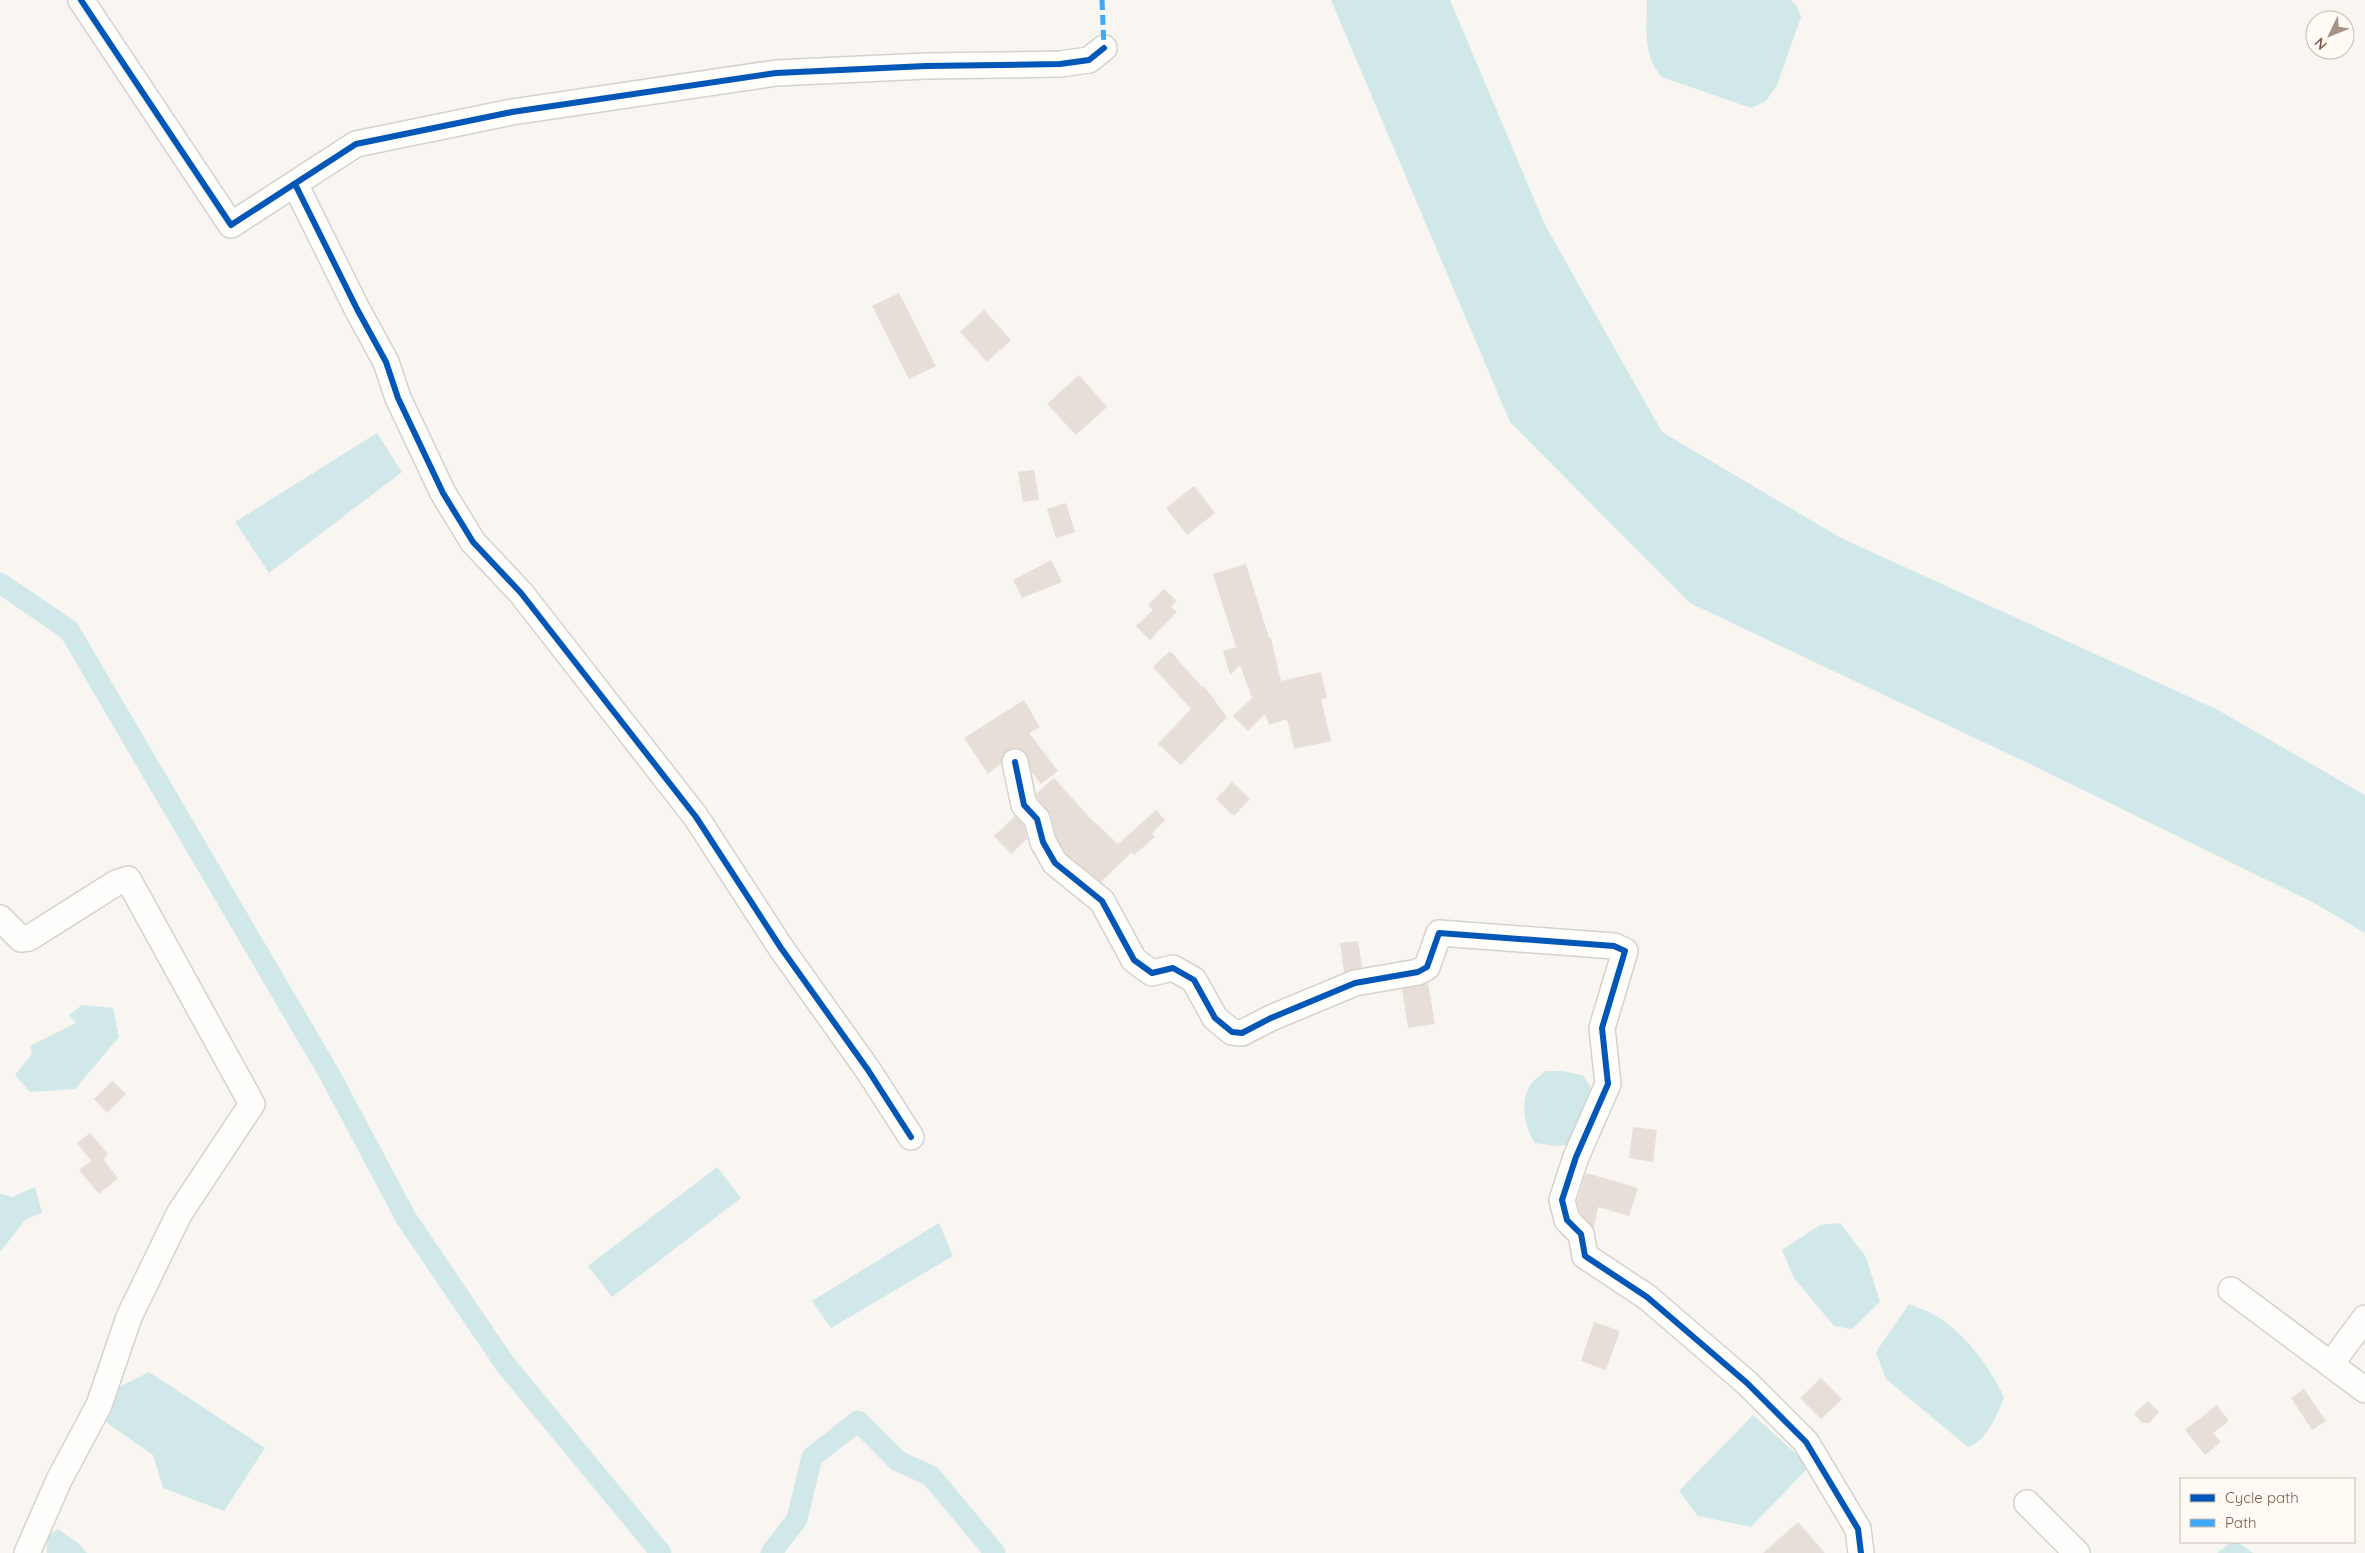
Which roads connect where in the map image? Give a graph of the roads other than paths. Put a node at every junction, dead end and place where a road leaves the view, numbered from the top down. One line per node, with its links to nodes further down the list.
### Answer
1 (81, 0): 3 (street)
2 (1104, 48): 3 (street)
3 (295, 184): 6 (street)
4 (1014, 762): 13 (street)
5 (0, 918): 12 (street)
6 (911, 1137)
7 (2231, 1290): 9 (street)
8 (2365, 1318): 9 (street)
9 (2331, 1364): 10 (street)
10 (2365, 1390)
11 (2027, 1503): 14 (street)
12 (27, 1553)
13 (1861, 1553)
14 (2077, 1553)

